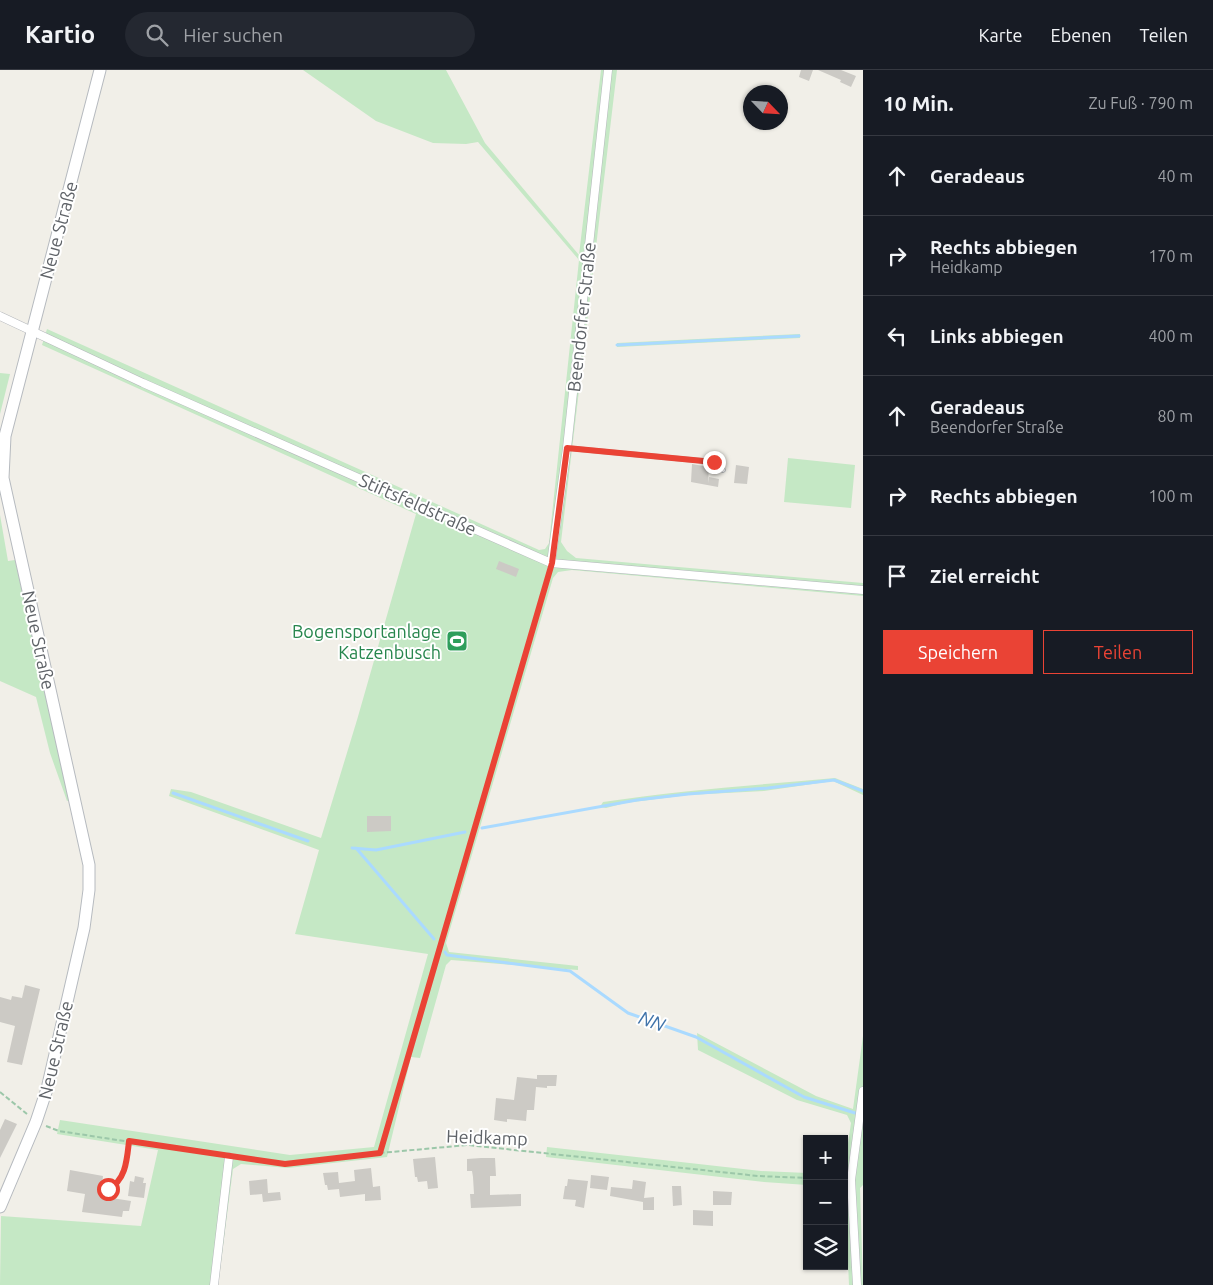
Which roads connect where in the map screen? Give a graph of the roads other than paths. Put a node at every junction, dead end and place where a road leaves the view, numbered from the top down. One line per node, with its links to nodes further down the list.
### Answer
1 (100, 70): 4 (street, Neue Straße)
2 (608, 70): 5 (street, Beendorfer Straße)
3 (0, 316): 4 (street, Stiftsfeldstraße)
4 (31, 332): 7 (street, Stiftsfeldstraße); 11 (street, Neue Straße)
5 (567, 448): 6 (lane); 7 (street, Beendorfer Straße)
6 (723, 470)
7 (552, 563): 8 (street, Stiftsfeldstraße)
8 (863, 590)
9 (863, 1091): 13 (street)
10 (229, 1157): 12 (street)
11 (0, 1206)
12 (214, 1285)
13 (857, 1285)

